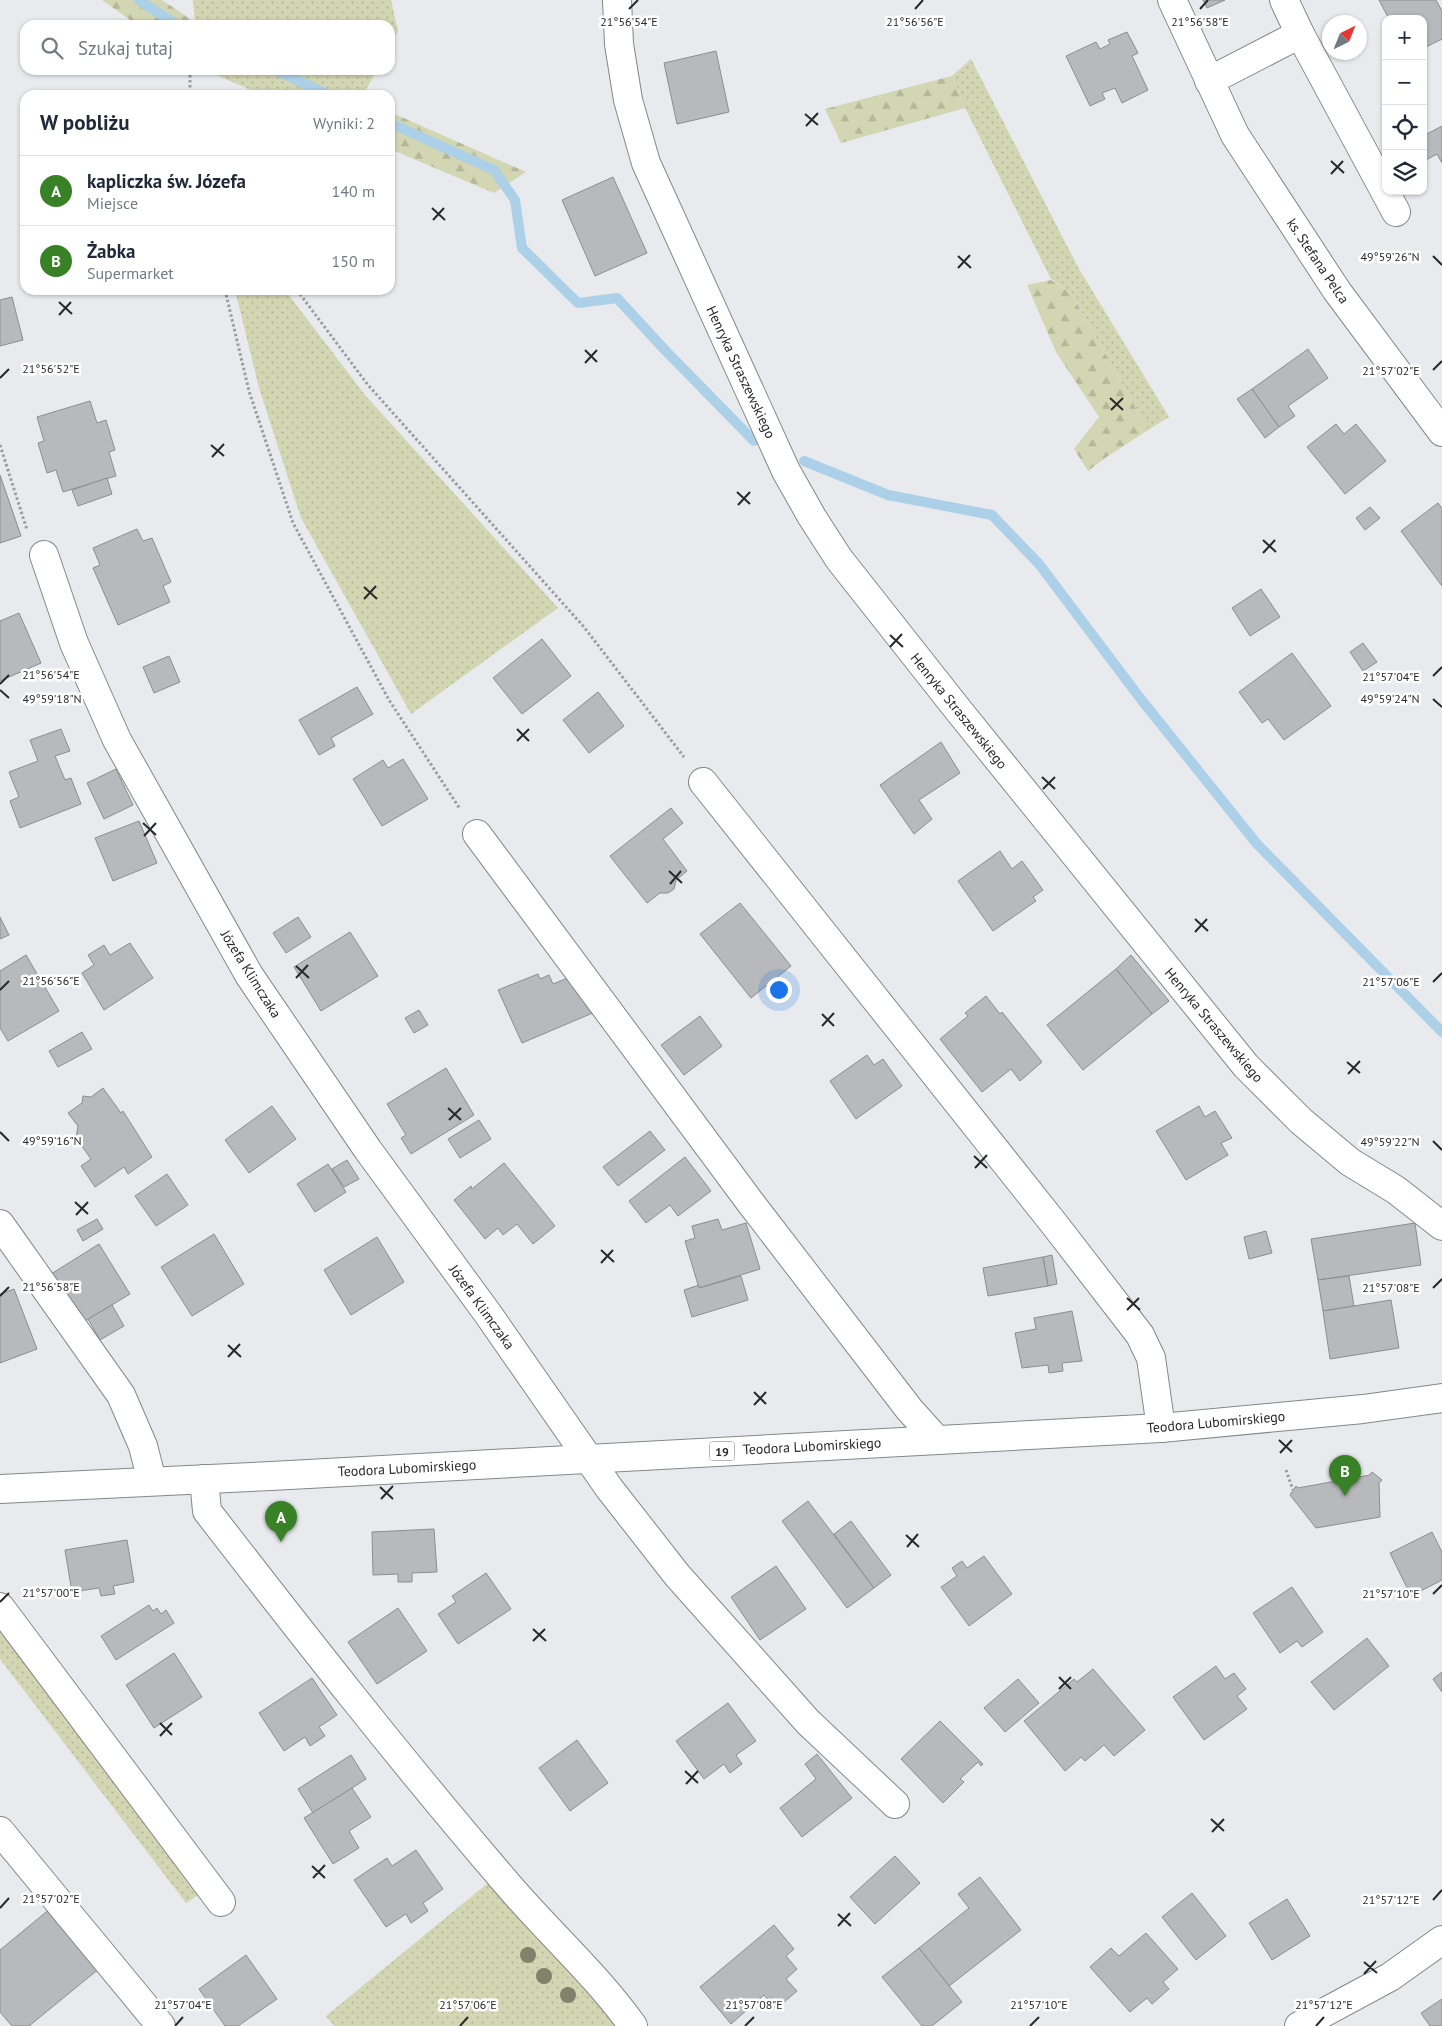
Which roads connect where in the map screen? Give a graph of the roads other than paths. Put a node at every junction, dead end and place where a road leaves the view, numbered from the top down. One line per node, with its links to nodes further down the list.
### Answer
1 (617, 0): 12 (main road, Henryka Straszewskiego)
2 (1172, 0): 5 (main road, ks. Stefana Pelca)
3 (1284, 0): 4 (main road)
4 (1300, 34): 5 (main road); 6 (main road)
5 (1209, 81): 7 (main road, ks. Stefana Pelca)
6 (1396, 212)
7 (1442, 432)
8 (44, 555): 16 (main road, Józefa Klimczaka)
9 (703, 782): 14 (main road)
10 (477, 834): 15 (main road)
11 (0, 1224): 18 (main road)
12 (1442, 1226)
13 (1442, 1398): 14 (main road, Teodora Lubomirskiego / 19)
14 (1161, 1428): 15 (main road, Teodora Lubomirskiego / 19)
15 (936, 1439): 16 (main road, Teodora Lubomirskiego / 19)
16 (588, 1458): 17 (main road, Teodora Lubomirskiego / 19); 21 (main road, Józefa Klimczaka)
17 (204, 1479): 18 (main road, Teodora Lubomirskiego / 19); 26 (main road)
18 (152, 1481): 19 (main road, Teodora Lubomirskiego / 19)
19 (0, 1489)
20 (0, 1607): 23 (main road)
21 (895, 1804)
22 (0, 1831): 25 (main road)
23 (222, 1902)
24 (1442, 1940): 27 (main road)
25 (161, 2026)
26 (633, 2026)
27 (1299, 2026)

